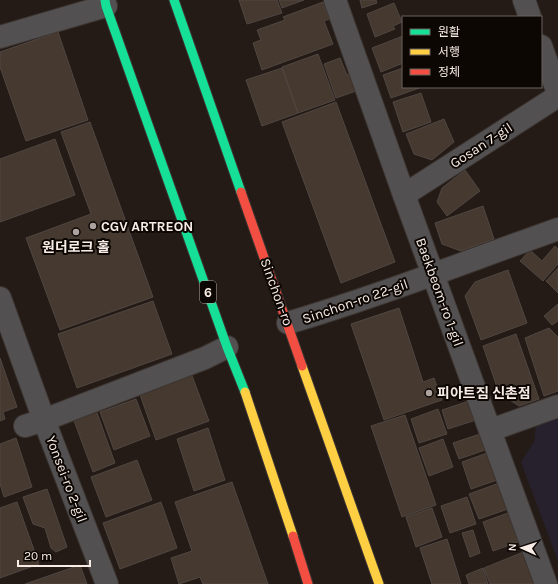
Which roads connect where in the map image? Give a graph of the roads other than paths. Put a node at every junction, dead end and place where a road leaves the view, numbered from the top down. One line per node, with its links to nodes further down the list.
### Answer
1 (174, 0): 13 (main road, Sinchon-ro)
2 (335, 0): 9 (street, Baekbeom-ro 1-gil)
3 (524, 0): 5 (street)
4 (105, 3): 6 (street); 14 (main road, 6)
5 (530, 16)
6 (0, 37)
7 (542, 49): 8 (street)
8 (558, 94): 9 (street, Gosan 7-gil)
9 (404, 194): 11 (street, Baekbeom-ro 1-gil)
10 (558, 229): 11 (street, Sinchon-ro 22-gil)
11 (433, 274): 13 (street, Sinchon-ro 22-gil); 17 (street, Baekbeom-ro 1-gil)
12 (0, 298): 16 (street, Yonsei-ro 2-gil)
13 (288, 323): 20 (main road, Sinchon-ro)
14 (227, 346): 16 (street); 19 (main road, 6)
15 (558, 406): 17 (street)
16 (34, 423): 18 (street, Yonsei-ro 2-gil)
17 (491, 430): 21 (street, Baekbeom-ro 1-gil)
18 (107, 584)
19 (308, 584)
20 (378, 584)
21 (546, 584)

